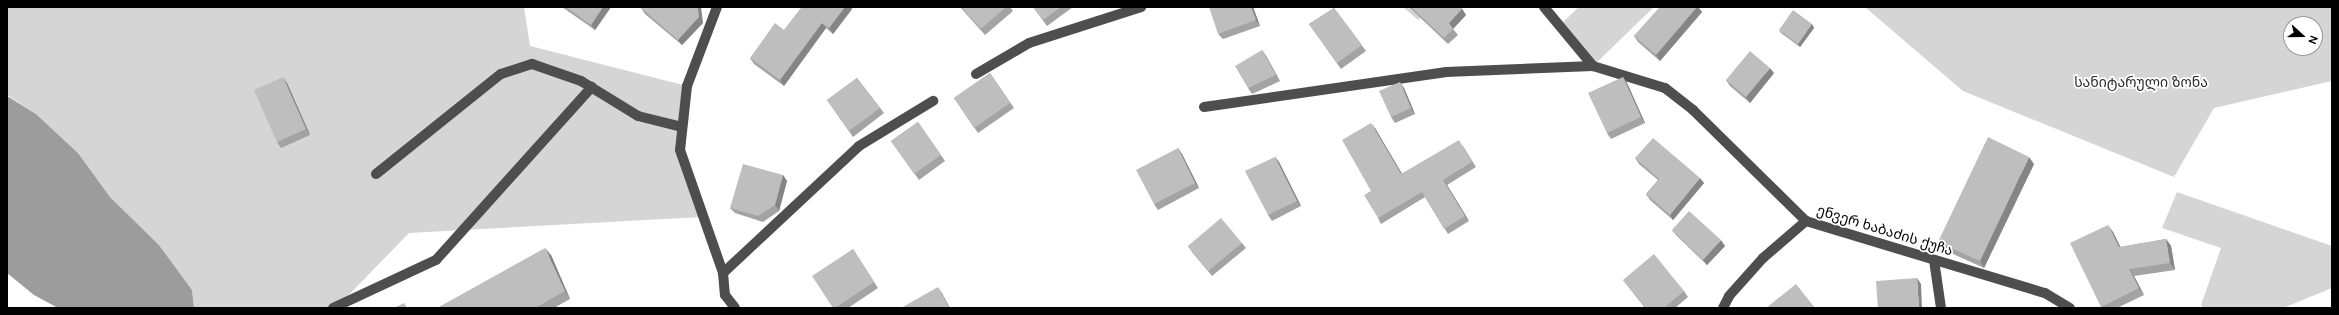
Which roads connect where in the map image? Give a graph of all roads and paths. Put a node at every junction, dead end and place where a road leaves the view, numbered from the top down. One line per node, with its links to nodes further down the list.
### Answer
1 (717, 7): 9 (street)
2 (1141, 7): 5 (street)
3 (1546, 8): 4 (street)
4 (1593, 66): 8 (street); 11 (street)
5 (976, 74)
6 (592, 87): 9 (street); 10 (street); 14 (street)
7 (933, 101): 13 (street)
8 (1204, 107)
9 (682, 127): 13 (street)
10 (376, 174)
11 (1806, 221): 12 (street, ენვერ ხაბაძის ქუჩა); 16 (street, ენვერ ხაბაძის ქუჩა)
12 (1934, 260): 17 (street); 18 (street, ენვერ ხაბაძის ქუჩა)
13 (723, 273): 15 (street)
14 (333, 308)
15 (735, 308)
16 (1723, 308)
17 (1941, 308)
18 (2070, 308)

